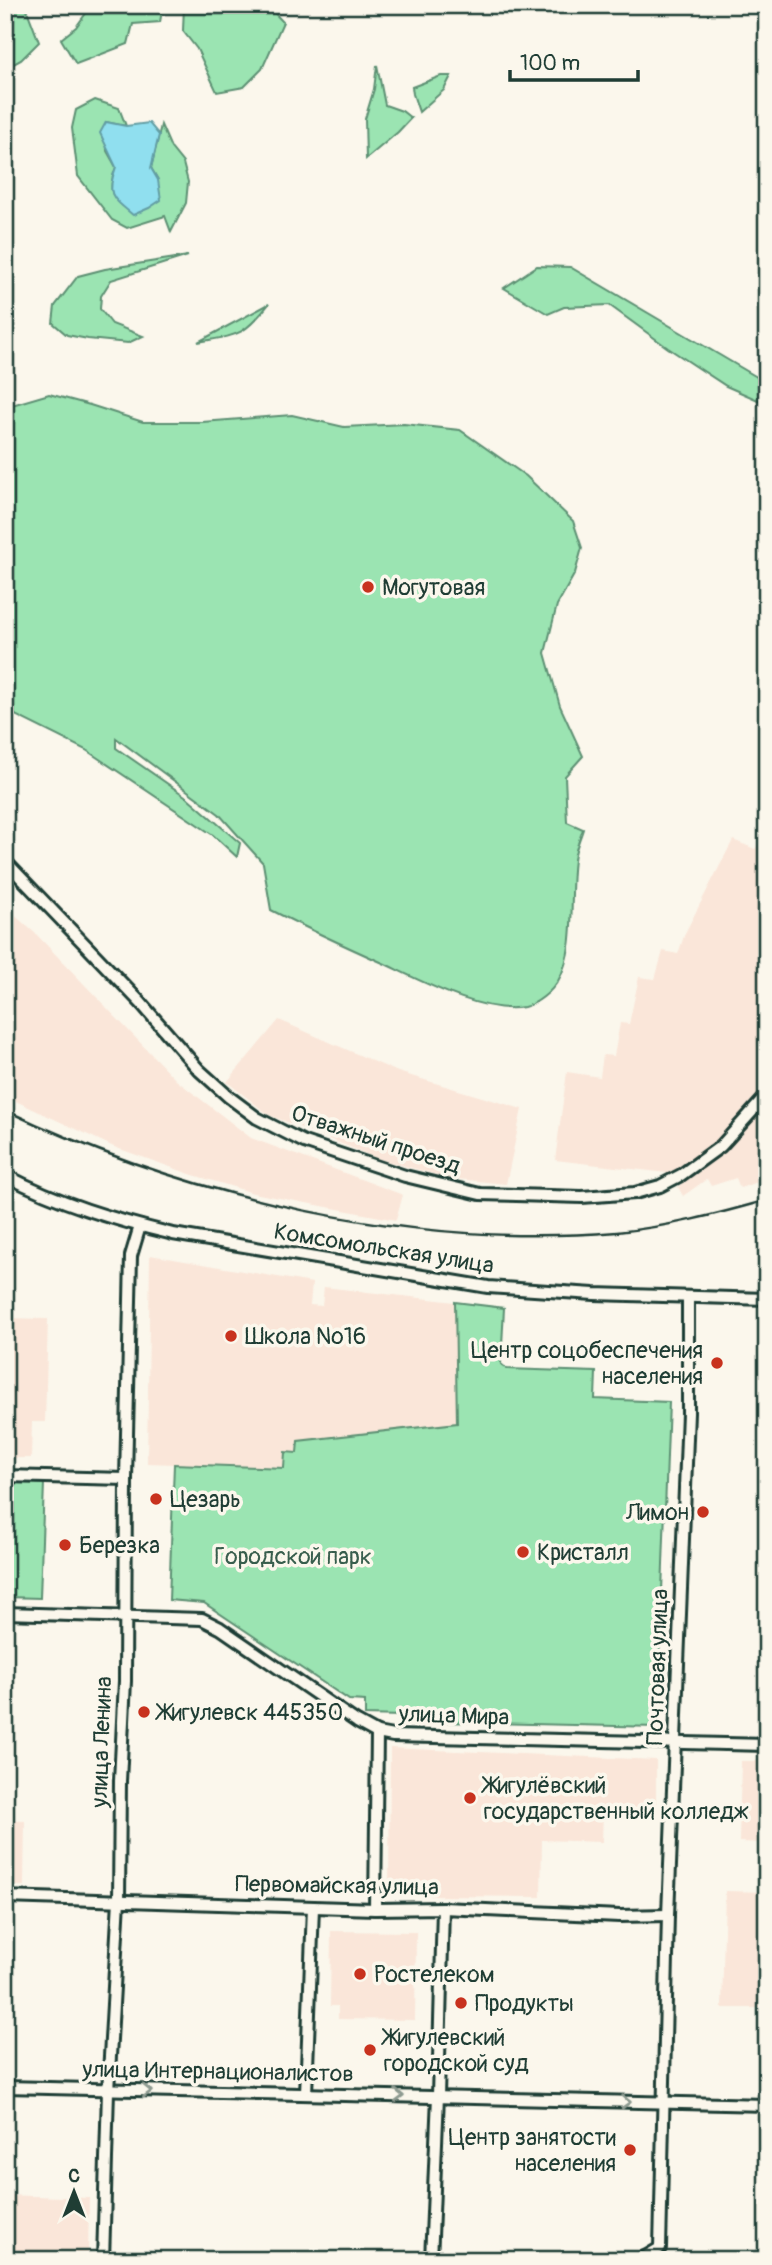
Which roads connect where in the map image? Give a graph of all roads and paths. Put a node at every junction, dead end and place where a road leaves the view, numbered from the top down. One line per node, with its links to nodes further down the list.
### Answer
1 (5, 861): 2 (street, Отважный проезд)
2 (767, 1095)
3 (5, 1175): 4 (street, Комсомольская улица)
4 (140, 1226): 5 (street, Комсомольская улица); 8 (street, улица Ленина)
5 (688, 1297): 6 (street, Комсомольская улица); 12 (street, Почтовая улица)
6 (767, 1299)
7 (5, 1476): 8 (street)
8 (126, 1479): 10 (street, улица Ленина)
9 (5, 1613): 10 (street, улица Мира)
10 (126, 1616): 11 (street, улица Мира); 15 (street, улица Ленина)
11 (377, 1733): 12 (street, улица Мира); 18 (street)
12 (676, 1742): 13 (street, улица Мира); 19 (street, Почтовая улица)
13 (767, 1745)
14 (5, 1897): 15 (street, Первомайская улица)
15 (118, 1900): 16 (street, Первомайская улица); 21 (street, улица Ленина)
16 (313, 1907): 18 (street, Первомайская улица); 22 (street)
17 (443, 1908): 18 (street, Первомайская улица); 19 (street, Первомайская улица); 23 (street)
18 (375, 1909)
19 (668, 1915): 24 (street, Почтовая улица)
20 (5, 2087): 21 (street, улица Интернационалистов)
21 (108, 2091): 22 (street, улица Интернационалистов, one-way to 22); 26 (street, улица Ленина)
22 (306, 2094): 23 (street, улица Интернационалистов, one-way to 23)
23 (438, 2096): 24 (street, улица Интернационалистов, one-way to 24); 27 (street)
24 (663, 2103): 25 (street, улица Интернационалистов); 28 (street, Почтовая улица)
25 (767, 2105)
26 (103, 2260)
27 (431, 2260)
28 (640, 2260)

